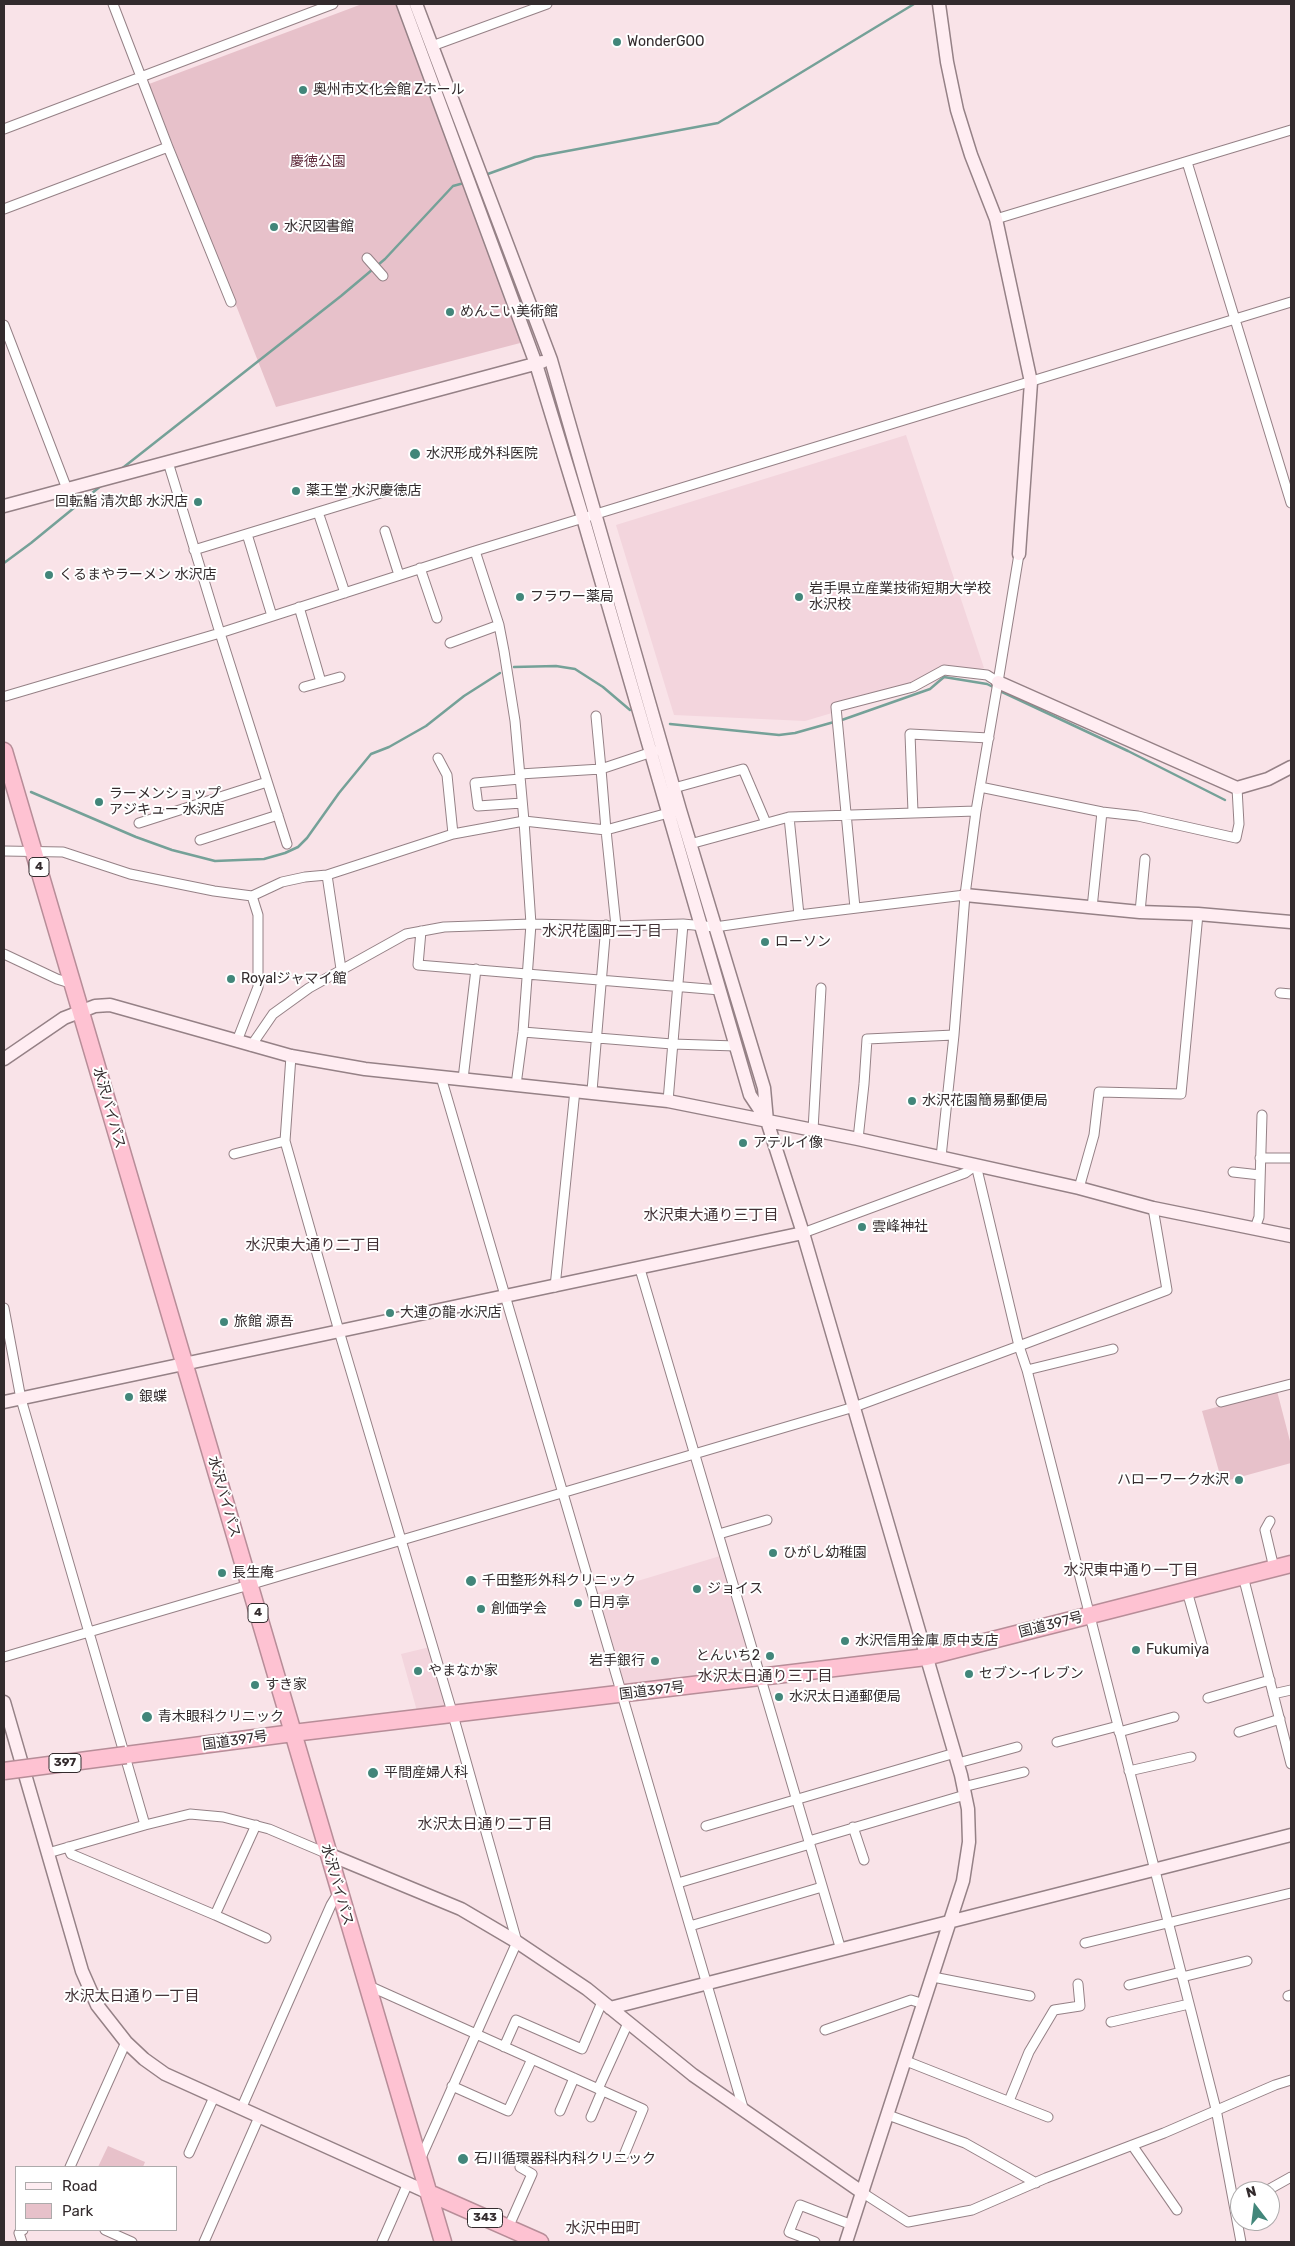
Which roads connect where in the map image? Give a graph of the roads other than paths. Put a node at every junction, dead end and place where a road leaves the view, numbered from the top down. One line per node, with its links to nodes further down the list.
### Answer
1 (113, 4): 8 (street)
2 (332, 4): 8 (street)
3 (403, 4): 22 (street)
4 (416, 4): 7 (street)
5 (547, 4): 7 (street)
6 (940, 9): 14 (street)
7 (432, 46): 21 (street)
8 (141, 76): 9 (street); 11 (street)
9 (4, 129)
10 (1291, 130): 12 (street)
11 (168, 147): 13 (street); 17 (street)
12 (1187, 162): 14 (street); 19 (street)
13 (4, 209)
14 (996, 219): 23 (street)
15 (369, 260): 16 (street)
16 (382, 274)
17 (230, 302)
18 (1291, 302): 19 (street)
19 (1236, 318): 23 (street); 27 (street)
20 (4, 325): 26 (street)
21 (551, 360): 22 (street); 30 (street)
22 (536, 364): 24 (street); 30 (street)
23 (1031, 382): 30 (street); 35 (street)
24 (168, 462): 26 (street); 33 (street)
25 (397, 488): 29 (street)
26 (67, 489): 28 (street)
27 (1291, 502)
28 (4, 506)
29 (318, 512): 32 (street); 38 (street)
30 (589, 516): 34 (street); 53 (street)
31 (385, 531): 37 (street)
32 (247, 534): 33 (street); 40 (street)
33 (194, 550): 43 (street)
34 (475, 551): 36 (street); 42 (street)
35 (1019, 554): 47 (street)
36 (420, 568): 37 (street); 41 (street)
37 (399, 575): 38 (street)
38 (345, 593): 39 (street)
39 (299, 607): 40 (street); 46 (street)
40 (272, 616): 43 (street)
41 (437, 618)
42 (499, 625): 44 (street); 57 (street)
43 (220, 633): 49 (street); 58 (street)
44 (450, 643)
45 (340, 677): 46 (street)
46 (321, 682): 48 (street)
47 (998, 682): 51 (street); 61 (street); 67 (street)
48 (304, 687)
49 (6, 696)
50 (596, 716): 56 (street)
51 (989, 738): 59 (street); 65 (street)
52 (4, 751): 79 (highway, 水沢バイパス / 4)
53 (657, 751): 56 (street); 60 (street); 64 (street)
54 (438, 758): 74 (street)
55 (1291, 767): 61 (street)
56 (601, 768): 57 (street); 73 (street)
57 (520, 777): 62 (street); 62 (street)
58 (268, 782): 68 (street); 71 (street)
59 (980, 787): 63 (street); 66 (street)
60 (674, 788): 64 (street); 72 (street)
61 (1237, 788): 66 (street)
62 (522, 803): 70 (street)
63 (976, 811): 65 (street); 82 (street)
64 (675, 812): 73 (street); 77 (street); 93 (street)
65 (913, 812): 67 (street)
66 (1102, 812): 85 (street)
67 (846, 814): 69 (street); 84 (street)
68 (278, 815): 75 (street); 76 (street)
69 (789, 817): 72 (street); 88 (street)
70 (524, 821): 73 (street); 74 (street); 90 (street)
71 (138, 823)
72 (766, 823): 77 (street)
73 (606, 830): 92 (street)
74 (453, 834): 81 (street)
75 (200, 840)
76 (287, 844)
77 (690, 844): 94 (street)
78 (4, 851): 79 (street)
79 (34, 852): 83 (street); 101 (highway, 水沢バイパス / 4)
80 (1145, 859): 86 (street)
81 (327, 875): 83 (street); 97 (street)
82 (965, 895): 84 (street); 85 (street); 109 (street)
83 (252, 896): 111 (street)
84 (855, 908): 88 (street)
85 (1092, 908): 86 (street)
86 (1140, 912): 87 (street)
87 (1198, 914): 89 (street); 135 (street)
88 (799, 915): 94 (street)
89 (1291, 922)
90 (531, 924): 92 (street); 95 (street); 99 (street)
91 (683, 924): 92 (street); 93 (street); 102 (street)
92 (611, 926): 100 (street)
93 (702, 926): 94 (street); 104 (street)
94 (715, 928): 124 (street)
95 (420, 930): 97 (street); 98 (street)
96 (4, 954): 101 (street)
97 (341, 969): 113 (street)
98 (476, 969): 99 (street); 118 (street)
99 (527, 972): 100 (street); 108 (street)
100 (602, 980): 102 (street); 110 (street)
101 (73, 984): 107 (highway, 水沢バイパス / 4)
102 (677, 986): 104 (street); 112 (street)
103 (821, 988): 125 (street)
104 (720, 990): 114 (street)
105 (1280, 993): 106 (street)
106 (1291, 994)
107 (81, 1011): 111 (street); 116 (street); 147 (highway, 水沢バイパス / 4)
108 (523, 1032): 110 (street); 119 (street)
109 (954, 1035): 126 (street); 129 (street)
110 (597, 1038): 112 (street); 121 (street)
111 (237, 1041): 113 (street)
112 (672, 1044): 114 (street); 122 (street)
113 (251, 1046): 115 (street)
114 (736, 1046): 124 (street)
115 (291, 1056): 117 (street); 127 (street)
116 (4, 1059)
117 (441, 1077): 118 (street); 142 (street)
118 (463, 1079): 119 (street)
119 (516, 1085): 120 (street)
120 (575, 1090): 121 (street); 141 (street)
121 (592, 1091): 122 (street)
122 (668, 1101): 124 (street)
123 (1262, 1115): 130 (street)
124 (767, 1121): 125 (street); 138 (street)
125 (813, 1130): 126 (street)
126 (858, 1139): 129 (street)
127 (285, 1141): 128 (street); 144 (street)
128 (234, 1154)
129 (941, 1157): 132 (street)
130 (1260, 1158): 131 (street); 134 (street)
131 (1291, 1158)
132 (976, 1165): 135 (street); 138 (street); 145 (street)
133 (1233, 1172): 134 (street)
134 (1260, 1175): 137 (street)
135 (1080, 1188): 136 (street)
136 (1153, 1208): 137 (street); 145 (street)
137 (1255, 1228): 139 (street)
138 (803, 1233): 140 (street); 153 (street)
139 (1291, 1236)
140 (640, 1268): 141 (street); 154 (street)
141 (555, 1287): 142 (street)
142 (505, 1297): 144 (street); 155 (street)
143 (4, 1308): 150 (street)
144 (338, 1332): 147 (street); 159 (street)
145 (1019, 1346): 148 (street); 153 (street)
146 (1113, 1349): 148 (street)
147 (185, 1364): 150 (street); 163 (highway, 水沢バイパス / 4)
148 (1027, 1370): 165 (street)
149 (1291, 1384): 152 (street)
150 (21, 1399): 151 (street); 166 (street)
151 (4, 1402)
152 (1221, 1402)
153 (854, 1407): 154 (street); 169 (street)
154 (693, 1454): 155 (street); 158 (street)
155 (562, 1493): 159 (street); 174 (street)
156 (767, 1520): 158 (street)
157 (1270, 1520): 161 (street)
158 (719, 1534): 170 (street)
159 (400, 1541): 163 (street); 177 (street)
160 (1291, 1564): 161 (highway, 国道397号 / 397)
161 (1274, 1568): 162 (highway, 国道397号 / 397)
162 (1243, 1576): 164 (highway, 国道397号 / 397); 171 (street)
163 (250, 1586): 166 (street); 182 (highway, 水沢バイパス / 4)
164 (1187, 1591): 165 (highway, 国道397号 / 397); 167 (street)
165 (1090, 1616): 169 (highway, 国道397号 / 397); 180 (street)
166 (88, 1632): 168 (street); 185 (street)
167 (1203, 1648)
168 (4, 1657)
169 (926, 1657): 170 (highway, 国道397号 / 397); 187 (street)
170 (761, 1678): 174 (highway, 国道397号 / 397); 193 (street)
171 (1270, 1680): 173 (street); 175 (street)
172 (1291, 1690): 173 (street)
173 (1273, 1694): 179 (street)
174 (623, 1695): 177 (highway, 国道397号 / 397); 205 (street)
175 (1208, 1698)
176 (4, 1702): 201 (street)
177 (453, 1715): 182 (highway, 国道397号 / 397); 214 (street)
178 (1174, 1717): 180 (street)
179 (1280, 1720): 181 (street); 188 (street)
180 (1118, 1729): 183 (street); 190 (street)
181 (1239, 1732)
182 (293, 1733): 185 (highway, 国道397号 / 397); 202 (highway, 水沢バイパス / 4)
183 (1057, 1742)
184 (1017, 1747): 187 (street)
185 (126, 1756): 189 (highway, 国道397号 / 397, bridge); 194 (street)
186 (1191, 1757): 190 (street)
187 (956, 1758): 192 (street); 193 (street)
188 (1291, 1764)
189 (4, 1771)
190 (1129, 1771): 204 (street)
191 (1024, 1772): 192 (street)
192 (964, 1791): 197 (street); 210 (street)
193 (797, 1800): 196 (street); 199 (street)
194 (146, 1825): 195 (street); 200 (street)
195 (256, 1825): 202 (street); 209 (street)
196 (706, 1826)
197 (853, 1827): 199 (street); 203 (street)
198 (1291, 1834): 204 (street)
199 (809, 1842): 205 (street); 206 (street)
200 (68, 1847): 201 (street); 209 (street)
201 (48, 1853): 232 (street)
202 (328, 1854): 207 (highway, 水沢バイパス / 4); 214 (street)
203 (864, 1860)
204 (1154, 1870): 210 (street); 211 (street)
205 (678, 1883): 212 (street)
206 (822, 1887): 212 (street); 216 (street)
207 (339, 1892): 223 (highway, 水沢バイパス / 4); 242 (street)
208 (1291, 1894): 211 (street)
209 (215, 1915): 213 (street)
210 (951, 1922): 216 (street); 219 (street)
211 (1167, 1923): 215 (street); 218 (street)
212 (690, 1926): 220 (street)
213 (266, 1938)
214 (517, 1942): 227 (street); 231 (street)
215 (1085, 1943)
216 (840, 1950): 220 (street)
217 (1247, 1961): 218 (street)
218 (1182, 1974): 222 (street); 226 (street)
219 (933, 1977): 224 (street); 225 (street)
220 (707, 1984): 227 (street); 245 (street)
221 (1078, 1984): 241 (street)
222 (1129, 1984)
223 (366, 1985): 231 (street); 253 (highway, 水沢バイパス / 4)
224 (1030, 1996)
225 (924, 2004): 230 (street); 235 (street)
226 (1189, 2004): 228 (street); 243 (street)
227 (606, 2005): 229 (street); 233 (street)
228 (1111, 2022)
229 (628, 2023): 239 (street); 245 (street)
230 (825, 2030)
231 (475, 2034): 233 (street); 238 (street)
232 (126, 2042): 240 (street); 254 (street)
233 (504, 2047): 234 (street)
234 (532, 2059): 236 (street); 238 (street)
235 (906, 2060): 241 (street); 246 (street)
236 (574, 2078): 239 (street); 244 (street)
237 (1291, 2080): 243 (street)
238 (452, 2086): 253 (street)
239 (600, 2090): 248 (street); 252 (street)
240 (214, 2097): 242 (street); 251 (street)
241 (1009, 2101): 249 (street)
242 (241, 2109): 247 (street)
243 (1216, 2109): 250 (street); 257 (street)
244 (560, 2111)
245 (744, 2111): 262 (street)
246 (888, 2115): 259 (street); 262 (street)
247 (259, 2117): 258 (street); 270 (street)
248 (591, 2117)
249 (1048, 2117)
250 (1132, 2146): 259 (street); 263 (street)
251 (189, 2153)
252 (624, 2155)
253 (420, 2160): 261 (highway, 水沢バイパス / 4)
254 (70, 2166)
255 (520, 2167): 265 (street)
256 (1291, 2177): 260 (street)
257 (1233, 2181)
258 (408, 2182): 261 (street); 271 (street)
259 (1036, 2183): 262 (street)
260 (1280, 2183)
261 (429, 2193): 265 (highway, 343); 272 (highway, 水沢バイパス / 4)
262 (863, 2193): 264 (street)
263 (1177, 2210)
264 (852, 2226): 274 (street); 275 (street)
265 (508, 2228): 273 (highway, 343)
266 (22, 2231): 268 (street)
267 (107, 2231): 269 (street)
268 (22, 2242)
269 (132, 2242)
270 (204, 2242)
271 (382, 2242)
272 (443, 2242)
273 (540, 2242)
274 (815, 2242)
275 (846, 2242)

